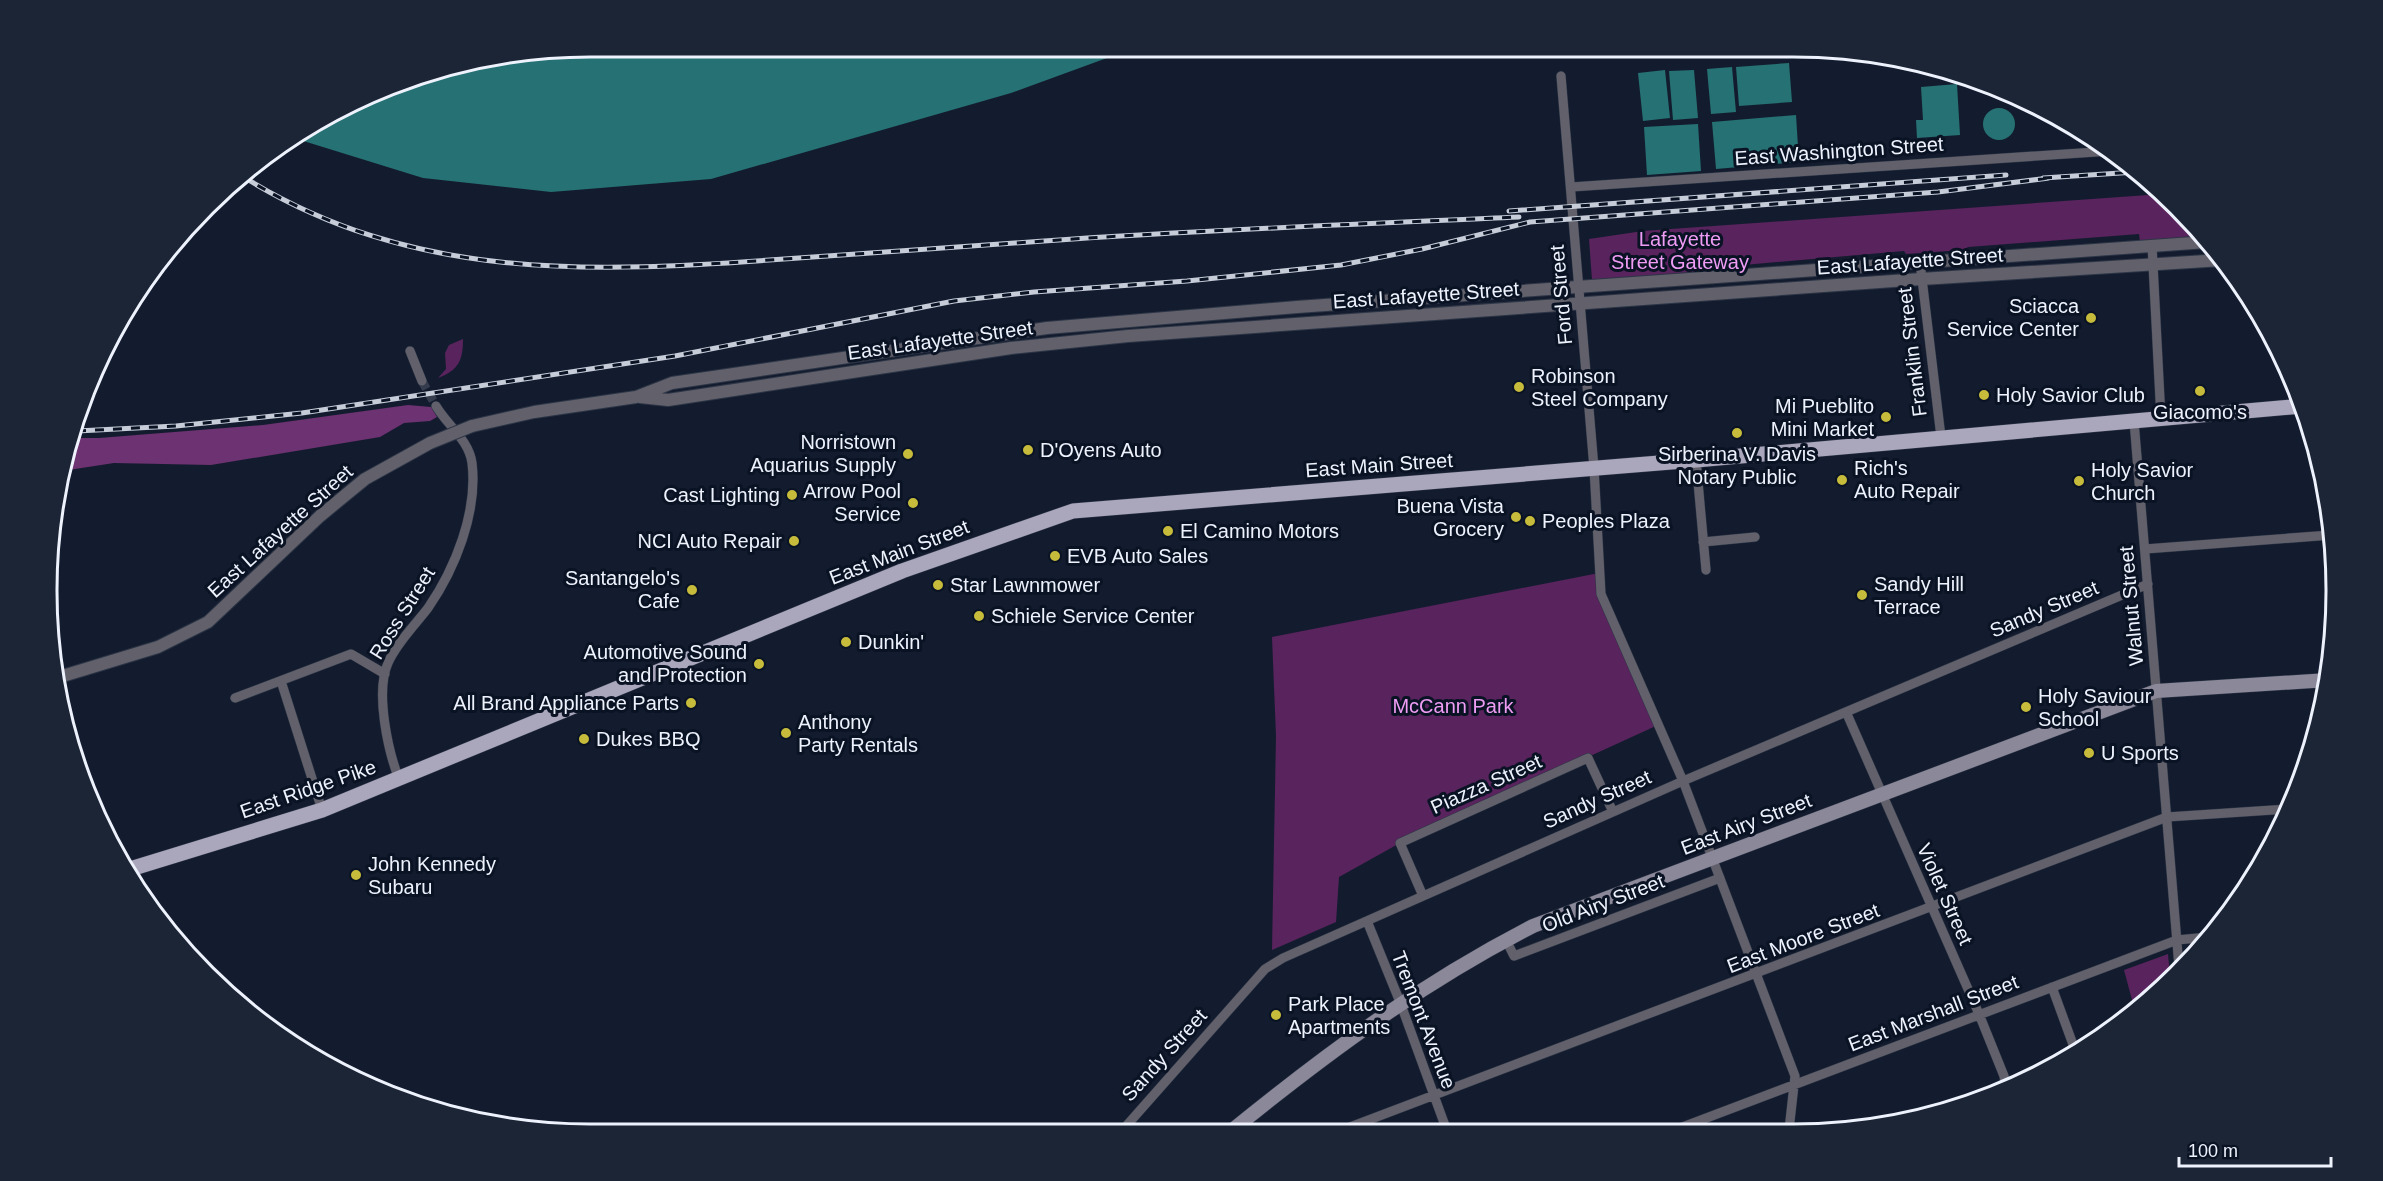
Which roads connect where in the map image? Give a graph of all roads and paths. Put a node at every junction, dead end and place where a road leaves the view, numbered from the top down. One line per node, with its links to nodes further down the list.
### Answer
1 (1561, 76): 3 (street, Ford Street)
2 (2096, 152): 3 (street, East Washington Street)
3 (1571, 187): 10 (street, Ford Street)
4 (2197, 243): 5 (street, East Lafayette Street)
5 (2152, 245): 7 (street, East Lafayette Street); 8 (street)
6 (2212, 261): 8 (street, East Lafayette Street)
7 (1920, 262): 9 (street, Franklin Street); 10 (street, East Lafayette Street)
8 (2151, 266): 9 (street, East Lafayette Street); 17 (street)
9 (1921, 279): 11 (street, East Lafayette Street); 19 (street, Franklin Street)
10 (1578, 288): 11 (street, Ford Street); 14 (street, East Lafayette Street)
11 (1580, 304): 14 (street, East Lafayette Street); 21 (street, Ford Street)
12 (410, 351): 13 (street)
13 (422, 381)
14 (636, 397): 29 (street, East Lafayette Street, bridge)
15 (436, 406): 28 (street, Ross Street)
16 (2293, 407): 17 (main road, East Main Street)
17 (2161, 419): 18 (main road, East Main Street)
18 (2134, 421): 19 (main road, East Main Street); 25 (street, Walnut Street)
19 (1941, 437): 20 (main road, East Main Street)
20 (1696, 460): 21 (main road, East Main Street); 24 (street)
21 (1594, 468): 35 (main road, East Main Street); 37 (street, Ford Street)
22 (2323, 536): 25 (street)
23 (1755, 537): 24 (street)
24 (1703, 542): 26 (street)
25 (2145, 549): 27 (street, Walnut Street)
26 (1706, 570)
27 (2148, 584): 32 (street, Walnut Street); 34 (street, Sandy Street)
28 (385, 674): 30 (street); 36 (street, Ross Street)
29 (64, 676)
30 (281, 681): 33 (street); 39 (street)
31 (2318, 681): 32 (main road, East Airy Street)
32 (2156, 692): 38 (main road, East Airy Street); 42 (street, Walnut Street)
33 (235, 698)
34 (1847, 714): 37 (street, Sandy Street); 38 (street, Violet Street)
35 (500, 737): 36 (main road, East Ridge Pike)
36 (399, 779): 39 (main road, East Ridge Pike)
37 (1683, 781): 41 (street, Sandy Street); 43 (street, Ford Street)
38 (1881, 793): 43 (main road, East Airy Street); 49 (street, Violet Street)
39 (322, 810): 44 (main road, East Ridge Pike)
40 (2278, 810): 42 (street, East Moore Street)
41 (1613, 812): 48 (street, Sandy Street); 48 (street, Piazza Street)
42 (2167, 818): 49 (street, East Moore Street); 53 (street, Walnut Street)
43 (1713, 858): 45 (main road, East Airy Street); 46 (street, Ford Street)
44 (135, 868)
45 (1679, 871): 47 (street); 52 (main road, East Airy Street)
46 (1720, 878): 47 (street, Old Airy Street); 55 (street, Ford Street)
47 (1686, 891): 52 (street, Old Airy Street)
48 (1424, 896): 50 (street, Sandy Street)
49 (1932, 908): 55 (street, East Moore Street); 58 (street, Violet Street)
50 (1366, 921): 57 (street, Tremont Avenue); 63 (street, Sandy Street)
51 (2197, 938): 53 (street, East Marshall Street)
52 (1506, 940): 57 (main road, East Airy Street)
53 (2177, 940): 54 (street, Walnut Street); 56 (street, East Marshall Street)
54 (2178, 959)
55 (1756, 975): 61 (street, Ford Street); 62 (street, East Moore Street)
56 (2052, 987): 58 (street, East Marshall Street); 59 (street)
57 (1400, 1002): 62 (street, Tremont Avenue); 64 (main road, East Airy Street)
58 (1979, 1014): 60 (street, Violet Street); 61 (street, East Marshall Street)
59 (2072, 1045)
60 (2005, 1080)
61 (1796, 1085): 67 (street, East Marshall Street); 68 (street)
62 (1433, 1095): 65 (street, East Moore Street); 66 (street, Tremont Avenue)
63 (1127, 1124)
64 (1240, 1124)
65 (1358, 1124)
66 (1444, 1124)
67 (1691, 1124)
68 (1791, 1124)

